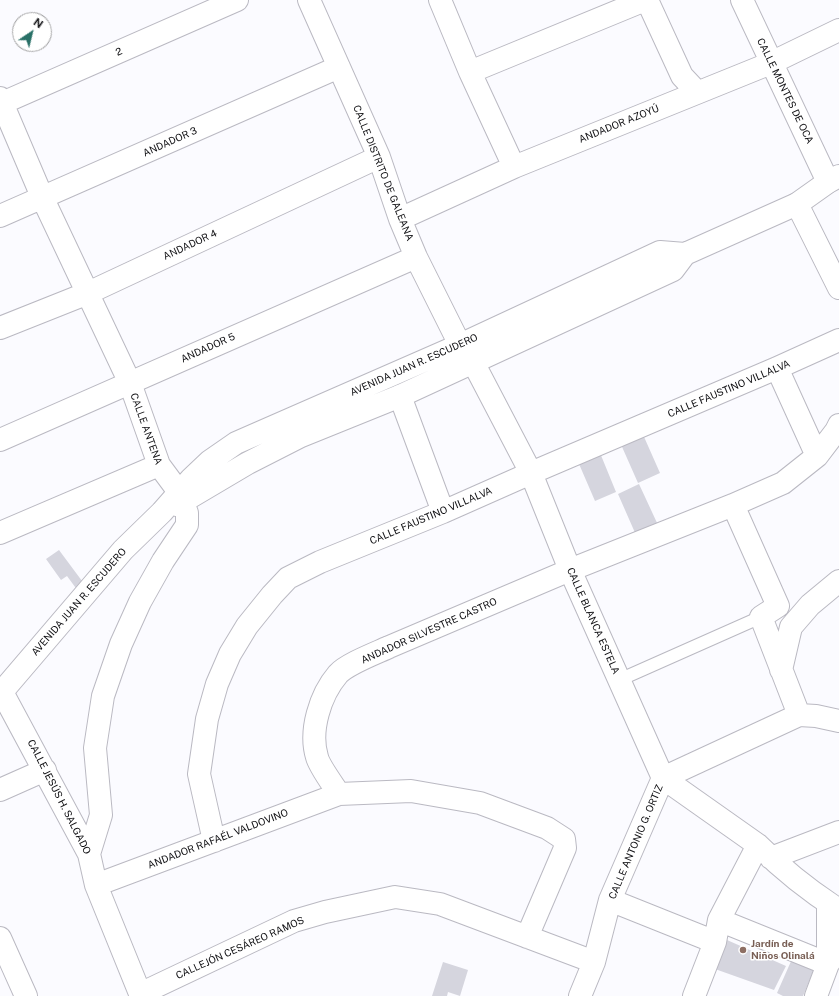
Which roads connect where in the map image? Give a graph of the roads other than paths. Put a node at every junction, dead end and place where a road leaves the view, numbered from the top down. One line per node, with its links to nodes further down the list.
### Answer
1 (237, 0): 12 (street, 2)
2 (309, 0): 9 (street, CALLE DISTRITO DE GALEANA)
3 (440, 0): 10 (street)
4 (646, 0): 6 (street); 11 (street)
5 (742, 0): 8 (street, CALLE MONTES DE OCA)
6 (622, 4): 10 (street)
7 (839, 30): 8 (street, ANDADOR AZOYÚ)
8 (771, 62): 11 (street, ANDADOR AZOYÚ); 15 (street, CALLE MONTES DE OCA)
9 (339, 67): 13 (street, CALLE DISTRITO DE GALEANA); 16 (street, ANDADOR 3)
10 (470, 72): 14 (street)
11 (697, 92): 14 (street, ANDADOR AZOYÚ)
12 (1, 102): 16 (street, CALLE ANTENA)
13 (379, 157): 19 (street, CALLE DISTRITO DE GALEANA); 22 (street, ANDADOR 4)
14 (514, 167): 19 (street, ANDADOR AZOYÚ)
15 (834, 179): 17 (street, AVENIDA JUAN R. ESCUDERO)
16 (43, 198): 18 (street, ANDADOR 3); 22 (street, CALLE ANTENA)
17 (797, 204): 21 (street); 25 (street, AVENIDA JUAN R. ESCUDERO)
18 (0, 216)
19 (400, 219): 20 (street, CALLE DISTRITO DE GALEANA)
20 (416, 257): 25 (street, CALLE DISTRITO DE GALEANA); 27 (street, ANDADOR 5)
21 (839, 288)
22 (88, 292): 23 (street, ANDADOR 4); 27 (street, CALLE ANTENA)
23 (0, 328)
24 (839, 340): 26 (street, CALLE FAUSTINO VILLALVA)
25 (466, 353): 28 (street, AVENIDA JUAN R. ESCUDERO); 33 (street, CALLE BLANCA ESTELA); 34 (street, AVENIDA JUAN R. ESCUDERO)
26 (777, 368): 31 (street); 33 (street, CALLE FAUSTINO VILLALVA)
27 (130, 383): 30 (street, ANDADOR 5); 32 (street, CALLE ANTENA)
28 (400, 396): 34 (street, AVENIDA JUAN R. ESCUDERO); 36 (street)
29 (839, 425): 31 (street, ANDADOR SILVESTRE CASTRO)
30 (0, 440)
31 (817, 456): 35 (street, ANDADOR SILVESTRE CASTRO)
32 (158, 465): 34 (street, CALLE ANTENA); 37 (street)
33 (530, 473): 36 (street, CALLE FAUSTINO VILLALVA); 38 (street, CALLE BLANCA ESTELA)
34 (181, 497): 43 (street, AVENIDA JUAN R. ESCUDERO); 53 (street, CALLE ANTENA)
35 (733, 505): 38 (street, ANDADOR SILVESTRE CASTRO); 40 (street)
36 (443, 512): 51 (street, CALLE FAUSTINO VILLALVA)
37 (0, 533)
38 (570, 570): 42 (street, CALLE BLANCA ESTELA); 49 (street, ANDADOR SILVESTRE CASTRO)
39 (839, 581): 41 (street)
40 (761, 617): 41 (street); 42 (lane)
41 (781, 670): 44 (street)
42 (619, 680): 47 (street, CALLE BLANCA ESTELA)
43 (1, 693): 46 (street, CALLE JESÚS H. SALGADO)
44 (799, 715): 45 (street, CALLE ANTONIO G. ORTIZ); 47 (street, CALLE ANTONIO G. ORTIZ)
45 (839, 721)
46 (45, 770): 48 (street); 53 (street, CALLE JESÚS H. SALGADO)
47 (663, 778): 52 (street); 55 (street, CALLE ANTONIO G. ORTIZ)
48 (0, 790)
49 (339, 794): 51 (street, ANDADOR RAFAÉL VALDOVINO); 58 (street)
50 (839, 832): 52 (street)
51 (214, 840): 54 (street, ANDADOR RAFAÉL VALDOVINO)
52 (764, 852): 56 (street); 57 (street)
53 (89, 854): 54 (street, CALLE JESÚS H. SALGADO)
54 (96, 885): 63 (street, CALLE JESÚS H. SALGADO)
55 (610, 900): 60 (street); 62 (street, CALLE ANTONIO G. ORTIZ)
56 (834, 906): 61 (street)
57 (719, 920): 60 (street); 61 (street)
58 (528, 937): 62 (street, CALLEJÓN CESÁREO RAMOS); 63 (street, CALLEJÓN CESÁREO RAMOS)
59 (0, 938): 64 (street)
60 (715, 942): 66 (street)
61 (834, 956): 67 (street)
62 (594, 962): 65 (street, CALLE ANTONIO G. ORTIZ)
63 (141, 995)
64 (26, 996)
65 (580, 996)
66 (694, 996)
67 (816, 996)

